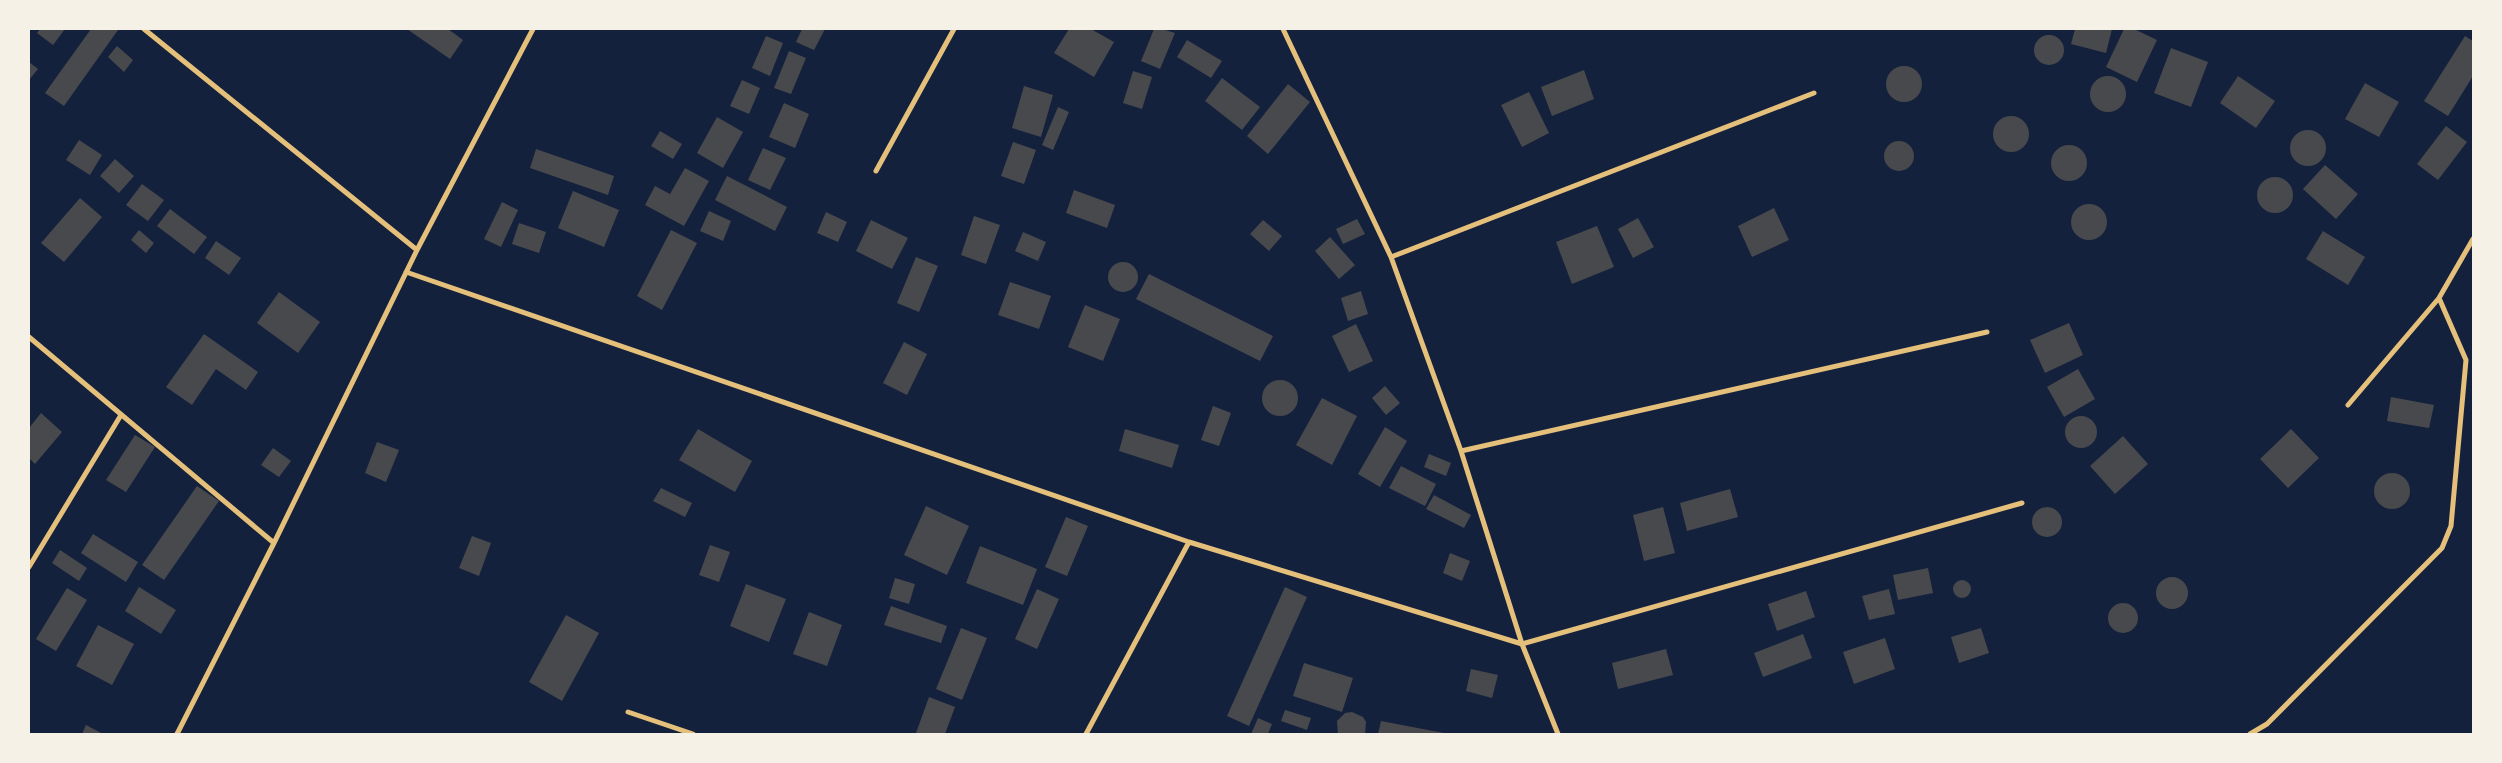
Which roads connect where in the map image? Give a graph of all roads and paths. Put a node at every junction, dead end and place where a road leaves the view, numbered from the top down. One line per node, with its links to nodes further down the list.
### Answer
1 (144, 29): 8 (street)
2 (533, 29): 8 (street)
3 (954, 29): 6 (street)
4 (1283, 29): 9 (street)
5 (1814, 94): 9 (street)
6 (876, 171)
7 (2473, 239): 11 (street)
8 (417, 250): 10 (street)
9 (1392, 257): 16 (street)
10 (406, 272): 18 (street); 19 (street)
11 (2439, 298): 14 (street); 27 (street)
12 (1987, 332): 16 (street)
13 (29, 337): 15 (street)
14 (2348, 405)
15 (121, 415): 19 (street); 20 (street)
16 (1460, 451): 21 (street)
17 (2022, 503): 21 (street)
18 (1189, 542): 21 (street); 25 (street)
19 (274, 543): 23 (street)
20 (29, 567)
21 (1522, 644): 26 (street)
22 (628, 712): 24 (street)
23 (177, 734)
24 (693, 734)
25 (1086, 734)
26 (1558, 734)
27 (2250, 734)

